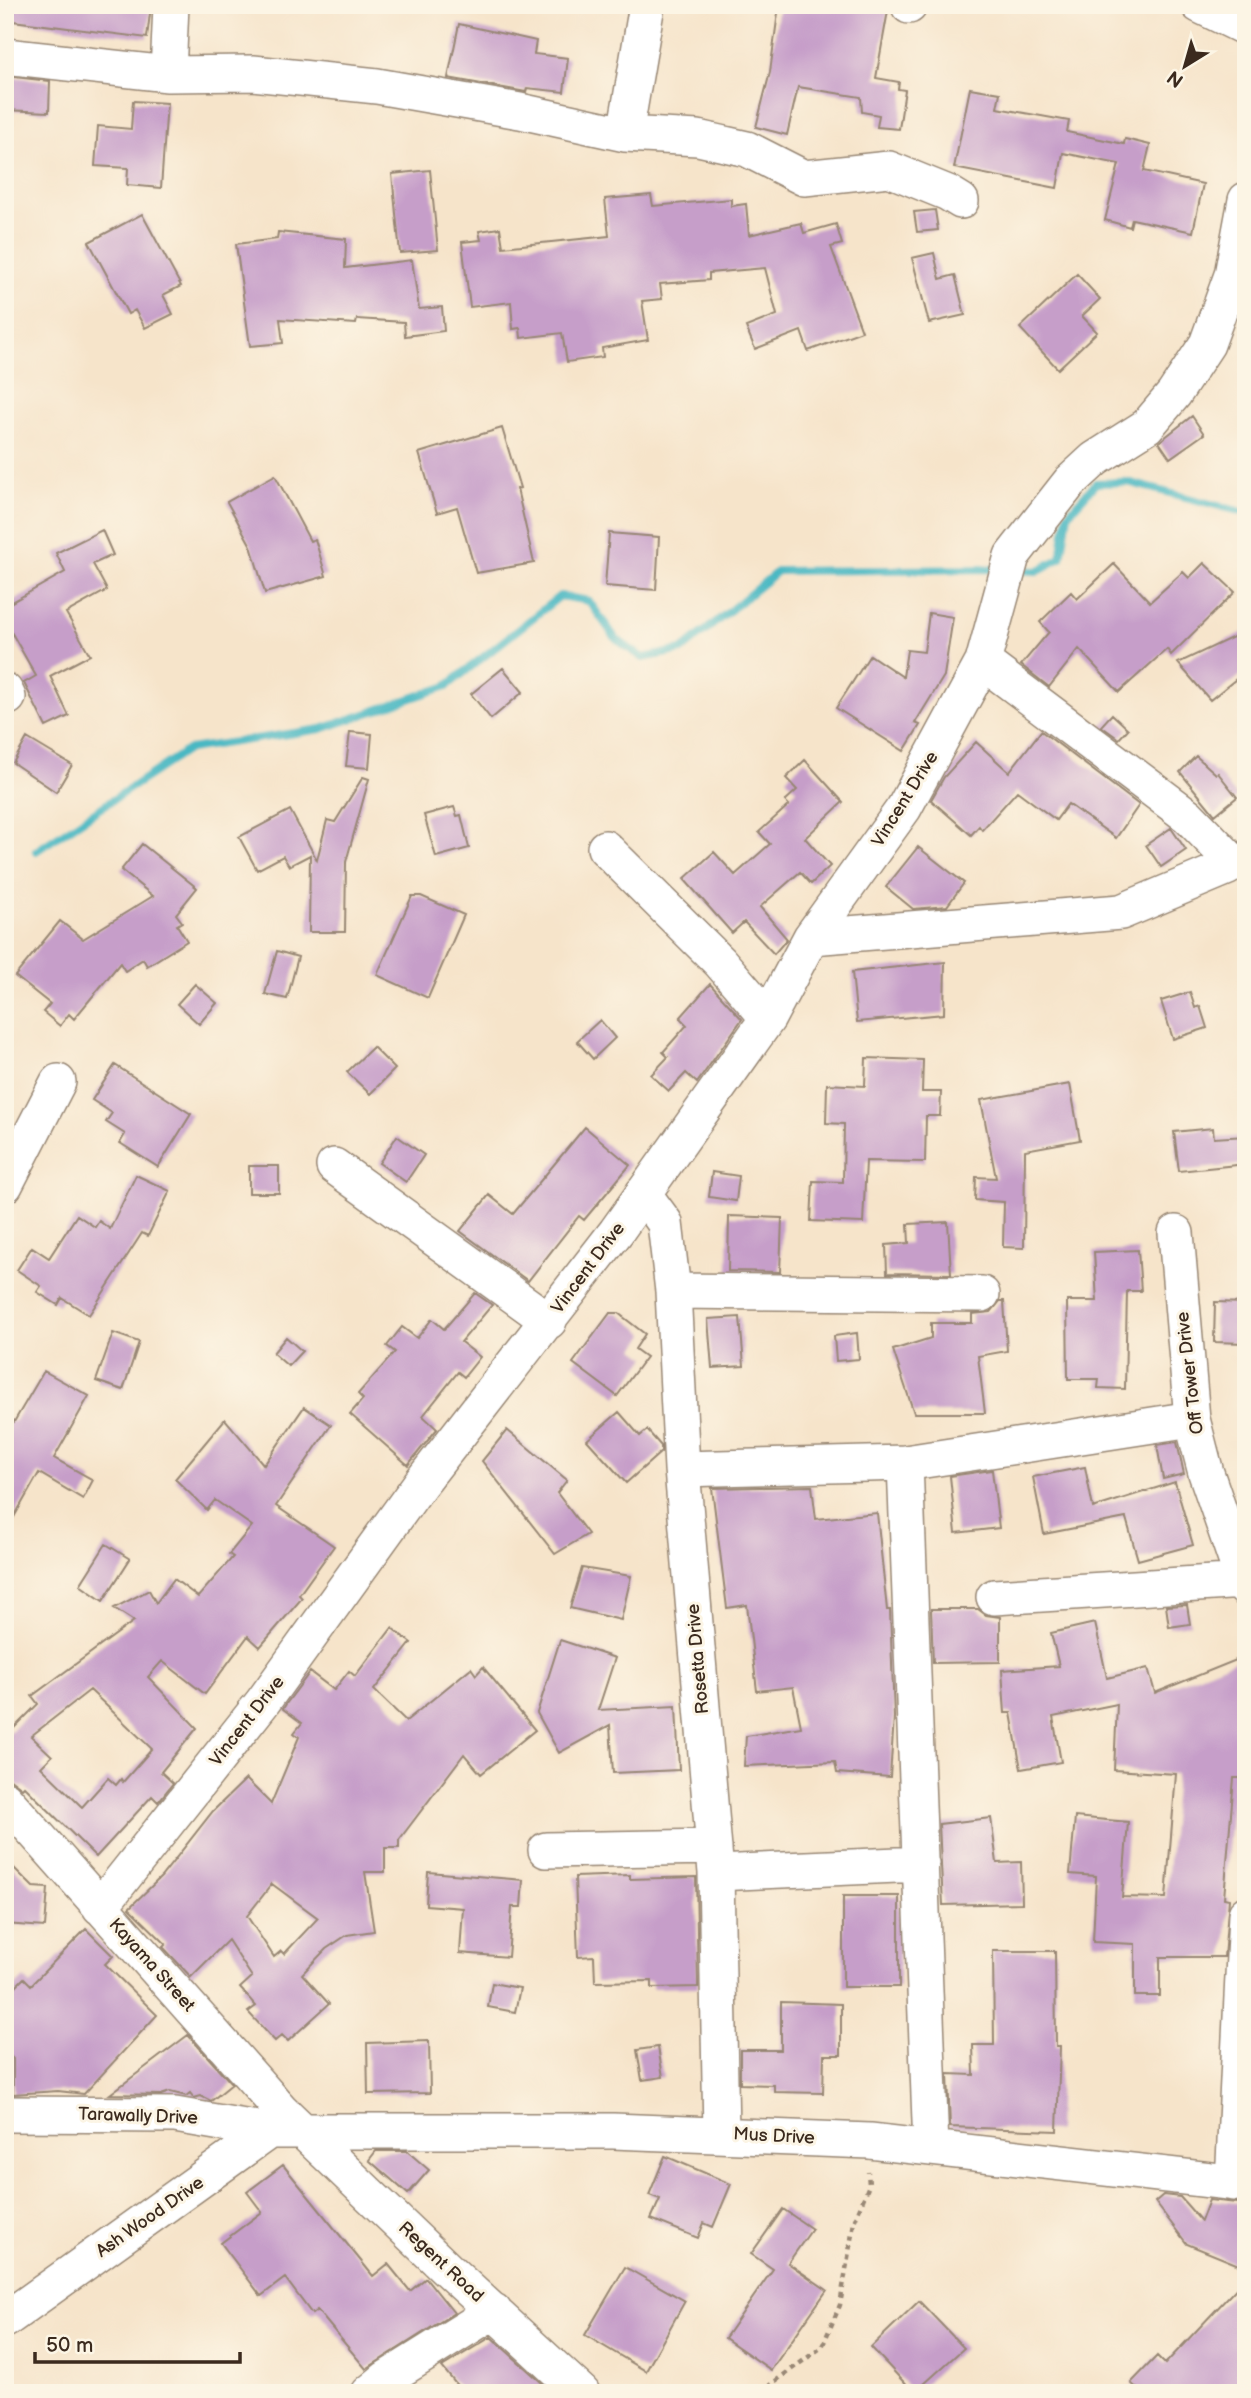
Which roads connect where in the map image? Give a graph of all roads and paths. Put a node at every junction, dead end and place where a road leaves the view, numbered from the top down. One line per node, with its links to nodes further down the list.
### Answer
1 (171, 5): 6 (street)
2 (647, 5): 7 (street)
3 (1199, 5): 4 (street)
4 (1246, 28)
5 (5, 56): 6 (street)
6 (168, 74): 7 (street)
7 (625, 134): 9 (street)
8 (1246, 200): 10 (street, Vincent Drive)
9 (961, 201)
10 (984, 662): 12 (street, Vincent Drive); 12 (street)
11 (605, 848): 13 (street)
12 (811, 937): 13 (street, Vincent Drive)
13 (768, 1018): 17 (street, Vincent Drive)
14 (58, 1082): 16 (street)
15 (334, 1166): 21 (street)
16 (5, 1185)
17 (643, 1193): 19 (street, Rosetta Drive); 21 (street, Vincent Drive)
18 (1176, 1233): 22 (street, Off Tower Drive)
19 (673, 1291): 20 (street); 24 (street, Rosetta Drive)
20 (982, 1294)
21 (549, 1321): 31 (street, Vincent Drive)
22 (1192, 1419): 23 (street); 25 (street, Off Tower Drive)
23 (905, 1463): 24 (street); 30 (street)
24 (682, 1469): 29 (street, Rosetta Drive)
25 (1245, 1585): 26 (street)
26 (994, 1597)
27 (5, 1799): 31 (street, Kayama Street)
28 (546, 1850): 29 (street)
29 (715, 1860): 30 (street); 35 (street, Rosetta Drive)
30 (921, 1864): 37 (street)
31 (100, 1908): 34 (street, Kayama Street)
32 (1246, 1914): 38 (street)
33 (5, 2114): 34 (street, Tarawally Drive)
34 (285, 2130): 35 (street, Mus Drive); 39 (street, Regent Road); 40 (street, Ash Wood Drive)
35 (720, 2133): 36 (street, Mus Drive)
36 (870, 2141): 37 (street, Mus Drive); 43 (path)
37 (931, 2148): 38 (street, Mus Drive)
38 (1240, 2184)
39 (494, 2311): 41 (street); 42 (street, Regent Road)
40 (5, 2320)
41 (369, 2393)
42 (582, 2393)
43 (758, 2393)

